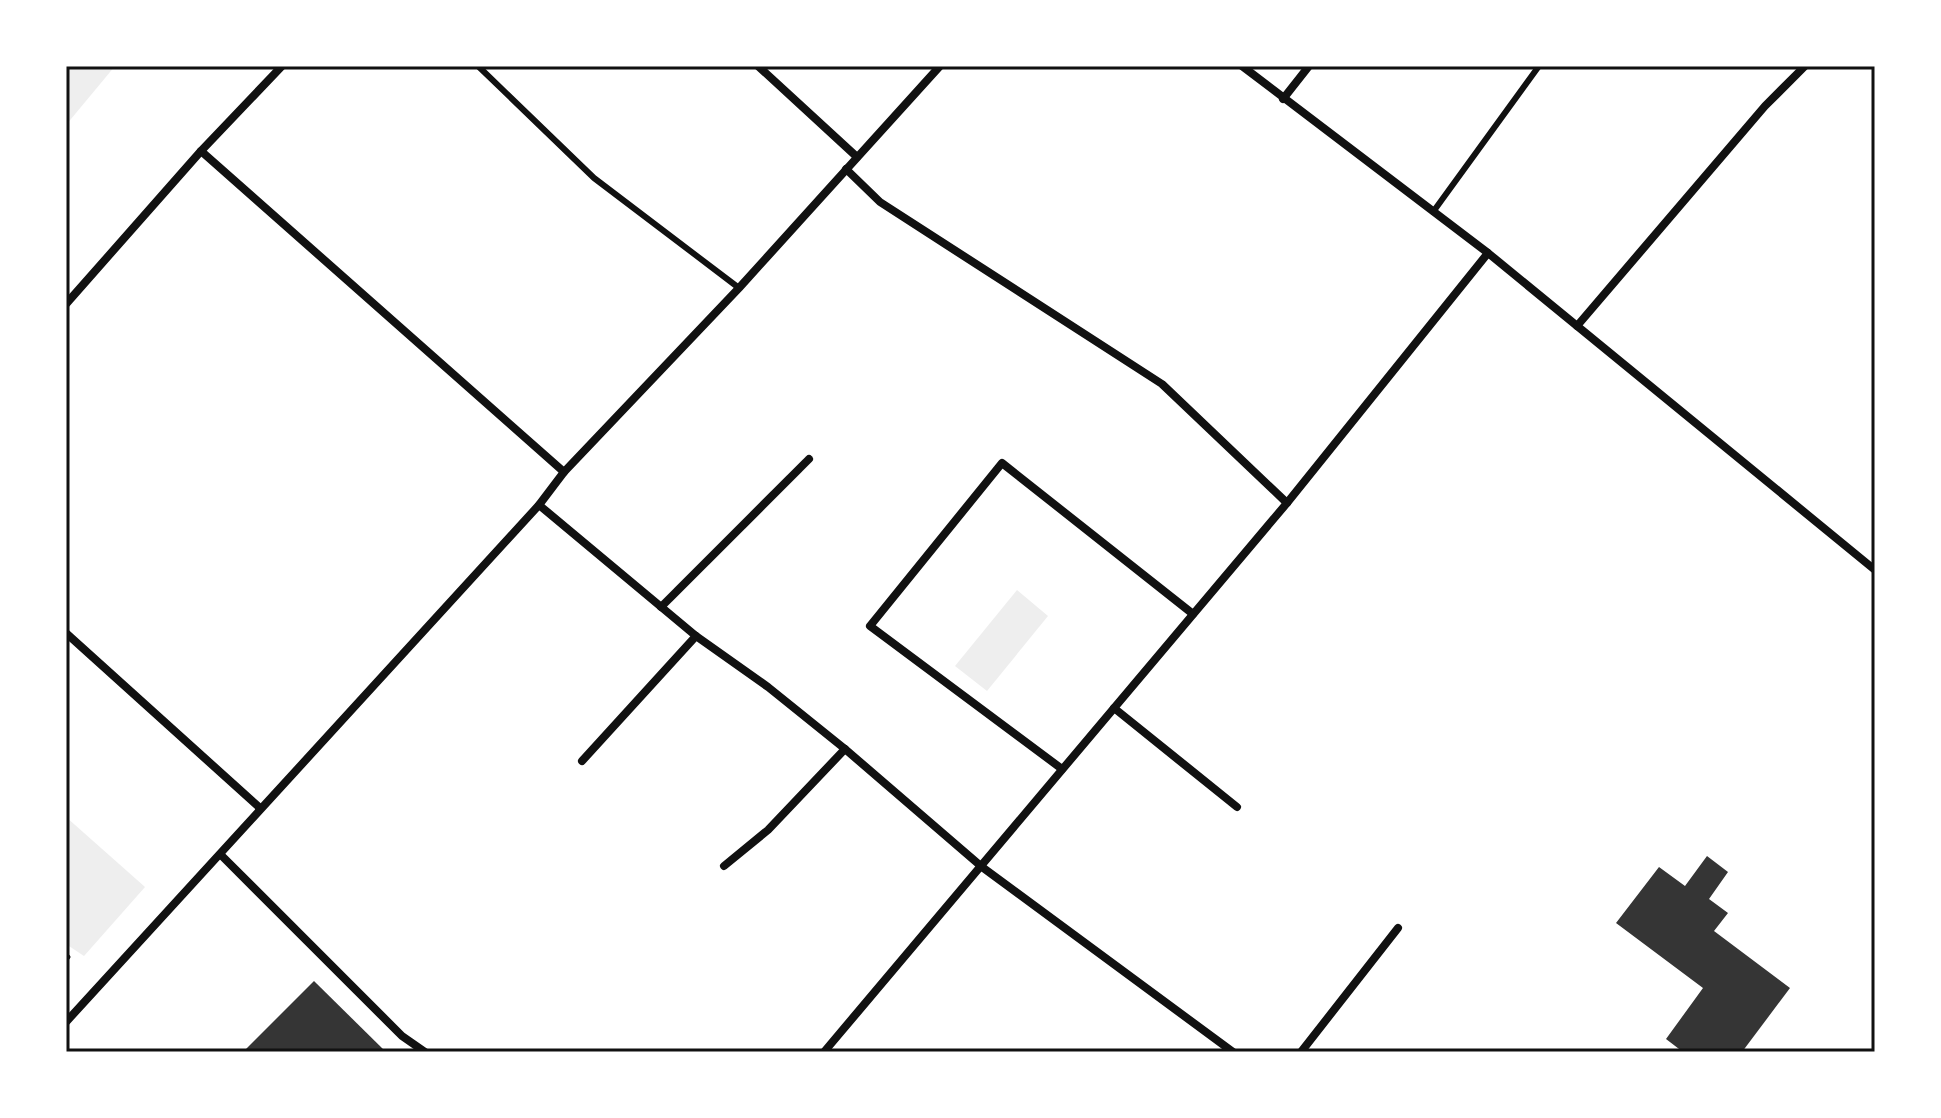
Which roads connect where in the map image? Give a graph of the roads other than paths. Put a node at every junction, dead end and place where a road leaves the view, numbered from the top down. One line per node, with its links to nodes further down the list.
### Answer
1 (282, 66): 10 (street)
2 (478, 66): 15 (lane)
3 (758, 66): 11 (street)
4 (940, 66): 11 (street)
5 (1242, 66): 9 (street)
6 (1309, 66): 9 (street)
7 (1539, 66): 13 (lane)
8 (1805, 66): 17 (street)
9 (1283, 99): 13 (street)
10 (201, 151): 16 (street); 19 (street)
11 (857, 157): 12 (street)
12 (846, 169): 15 (street); 20 (street)
13 (1433, 212): 14 (street)
14 (1488, 253): 17 (street); 20 (street)
15 (739, 288): 19 (street)
16 (66, 304)
17 (1577, 326): 22 (street)
18 (809, 459): 23 (street)
19 (564, 472): 21 (street)
20 (1287, 503): 24 (street)
21 (539, 505): 23 (street); 32 (street)
22 (1875, 570)
23 (661, 607): 26 (street)
24 (1193, 614): 27 (street); 30 (street)
25 (66, 633): 32 (street)
26 (696, 636): 28 (street); 29 (street)
27 (1114, 708): 30 (street); 31 (street)
28 (845, 749): 34 (street); 35 (street)
29 (582, 761)
30 (1062, 769): 35 (street)
31 (1237, 807)
32 (260, 808): 33 (street)
33 (221, 855): 37 (street); 38 (street)
34 (724, 866)
35 (982, 867): 39 (street); 40 (street)
36 (1398, 928): 41 (street)
37 (66, 1022)
38 (425, 1052)
39 (824, 1052)
40 (1233, 1052)
41 (1301, 1052)

